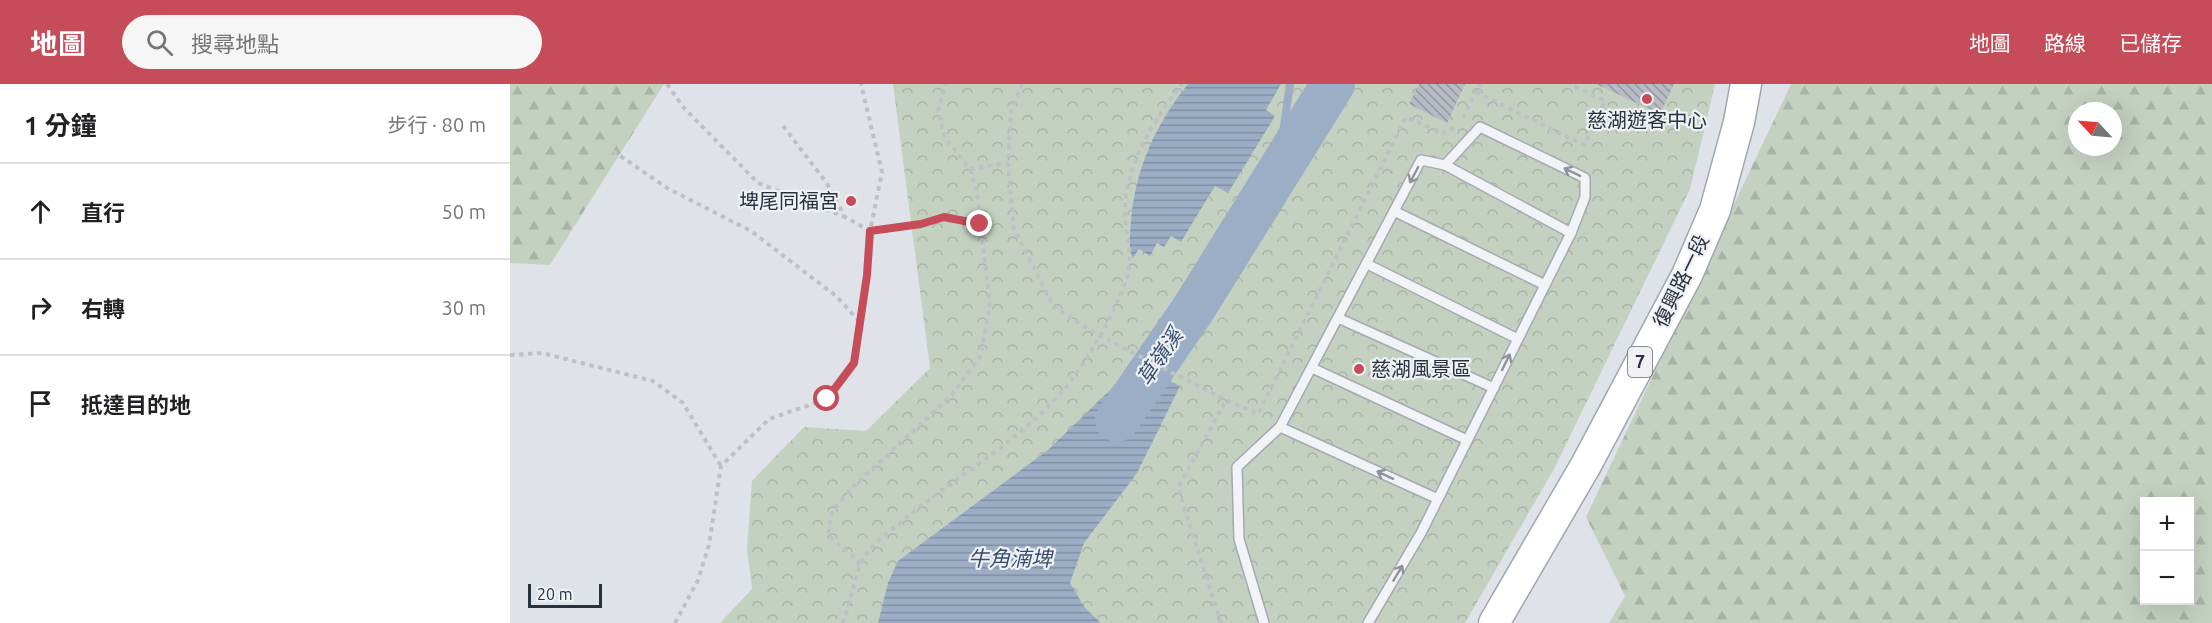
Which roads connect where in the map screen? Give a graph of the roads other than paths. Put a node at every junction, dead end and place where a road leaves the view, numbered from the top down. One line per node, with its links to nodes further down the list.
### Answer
1 (1746, 84): 16 (main road, 復興路一段 / 7)
2 (1444, 165): 3 (lane, one-way to 3); 4 (lane); 4 (lane, one-way to 2)
3 (1394, 212): 5 (lane); 6 (lane)
4 (1571, 233): 6 (lane)
5 (1367, 264): 7 (lane); 8 (lane)
6 (1545, 285): 8 (lane)
7 (1338, 318): 9 (lane); 10 (lane)
8 (1518, 339): 10 (lane, one-way to 8)
9 (1312, 368): 11 (lane); 12 (lane)
10 (1494, 388): 12 (lane)
11 (1280, 427): 13 (lane, one-way to 11); 14 (lane)
12 (1467, 440): 13 (lane)
13 (1438, 499): 15 (lane, one-way to 13)
14 (1264, 623)
15 (1368, 623)
16 (1494, 623)

